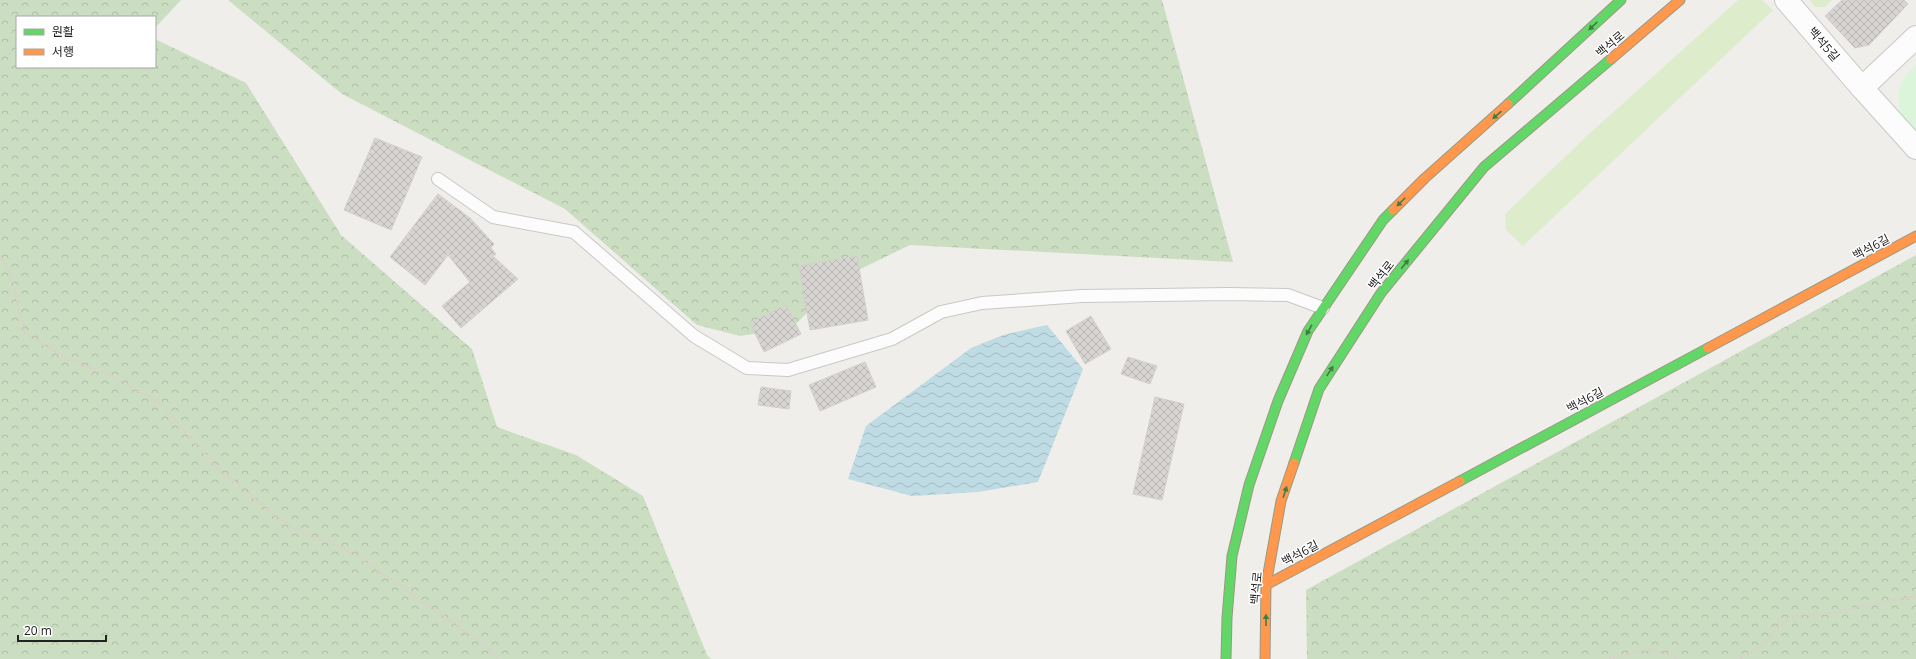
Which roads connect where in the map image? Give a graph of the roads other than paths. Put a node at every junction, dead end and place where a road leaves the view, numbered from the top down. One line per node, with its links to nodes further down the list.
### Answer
1 (1621, 0): 9 (main road, 백석로, one-way to 9)
2 (1680, 0): 10 (main road, 백석로, one-way to 2)
3 (1786, 0): 5 (street, 백석5길)
4 (1916, 37): 5 (street)
5 (1862, 88): 6 (street, 백석5길)
6 (1916, 148)
7 (438, 179): 9 (lane)
8 (1916, 236): 10 (main road, 백석6길)
9 (1323, 308): 11 (main road, 백석로, one-way to 11)
10 (1266, 585): 12 (main road, 백석로, one-way to 10)
11 (1226, 659)
12 (1266, 659)

